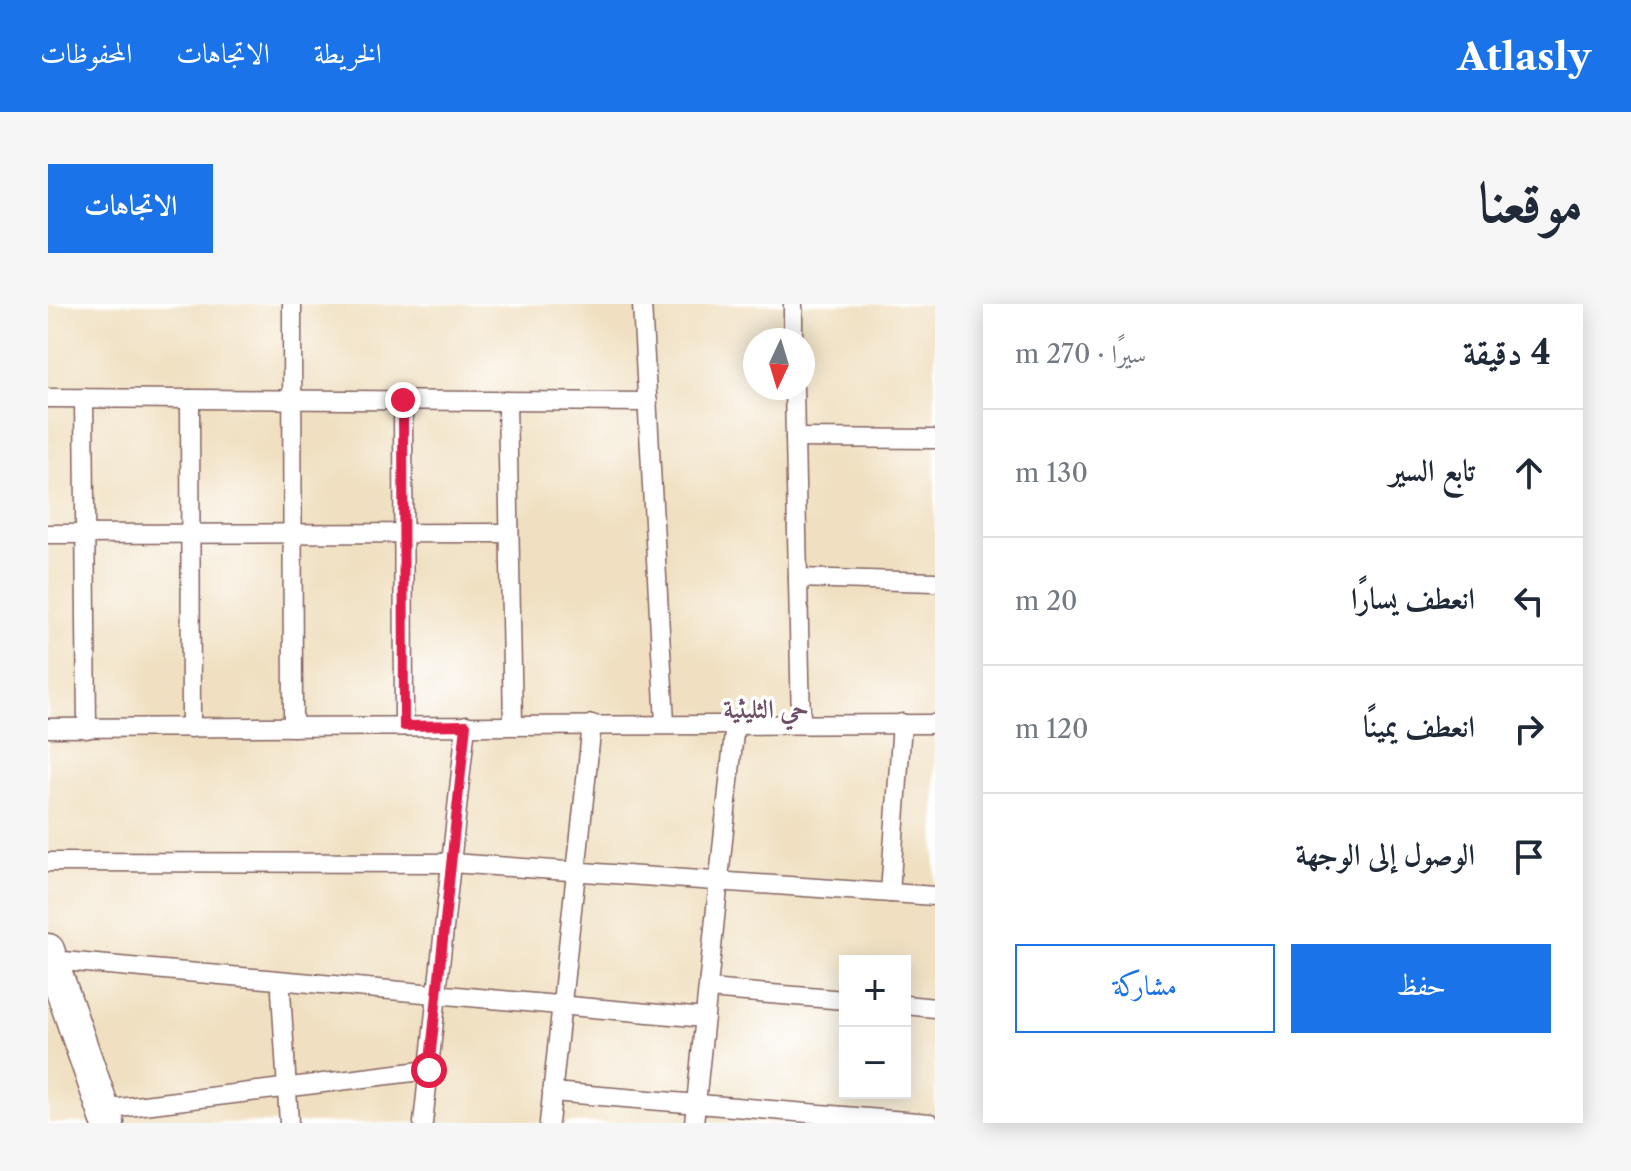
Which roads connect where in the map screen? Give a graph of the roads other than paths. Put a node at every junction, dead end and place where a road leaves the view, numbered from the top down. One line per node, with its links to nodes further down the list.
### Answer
1 (292, 304): 8 (street)
2 (642, 304): 12 (street)
3 (793, 304): 4 (street)
4 (793, 328)
5 (48, 398): 6 (street)
6 (84, 398): 7 (street); 20 (street)
7 (190, 399): 8 (street); 17 (street)
8 (292, 400): 9 (street); 18 (street)
9 (403, 400): 11 (street); 19 (street)
10 (794, 400): 13 (street)
11 (507, 401): 12 (street); 15 (street)
12 (648, 402): 23 (street)
13 (795, 438): 14 (street); 21 (street)
14 (935, 439)
15 (509, 533): 19 (street); 30 (street)
16 (48, 534): 20 (street)
17 (191, 534): 18 (street); 20 (street); 34 (street)
18 (292, 534): 19 (street); 32 (street)
19 (403, 534): 31 (street)
20 (85, 535): 35 (street)
21 (798, 578): 22 (street); 25 (street)
22 (935, 582)
23 (665, 723): 24 (street); 27 (street)
24 (735, 723): 25 (street); 39 (street)
25 (801, 723): 26 (street)
26 (902, 723): 28 (street); 40 (street)
27 (592, 724): 30 (street); 38 (street)
28 (935, 724)
29 (466, 725): 30 (street); 31 (street); 37 (street)
30 (513, 725)
31 (404, 726): 32 (street)
32 (293, 727): 34 (street)
33 (48, 728): 35 (street)
34 (191, 728): 35 (street)
35 (87, 729)
36 (48, 862): 37 (street)
37 (451, 863): 38 (street); 45 (street)
38 (576, 871): 39 (street); 47 (street)
39 (719, 881): 40 (street); 43 (street)
40 (890, 893): 41 (street)
41 (935, 896)
42 (50, 955): 45 (street); 56 (highway)
43 (708, 989): 46 (street); 51 (street)
44 (281, 991): 53 (street)
45 (437, 995): 47 (street); 52 (street)
46 (839, 1000)
47 (561, 1005): 51 (street); 54 (street)
48 (911, 1006): 50 (street)
49 (48, 1008): 56 (highway)
50 (935, 1008)
51 (705, 1018): 55 (street)
52 (429, 1070): 53 (street); 58 (street)
53 (287, 1087): 56 (street); 57 (street)
54 (552, 1092): 55 (street); 59 (street)
55 (696, 1103): 60 (street); 61 (street)
56 (99, 1119)
57 (289, 1123)
58 (423, 1123)
59 (549, 1123)
60 (694, 1123)
61 (930, 1123)

